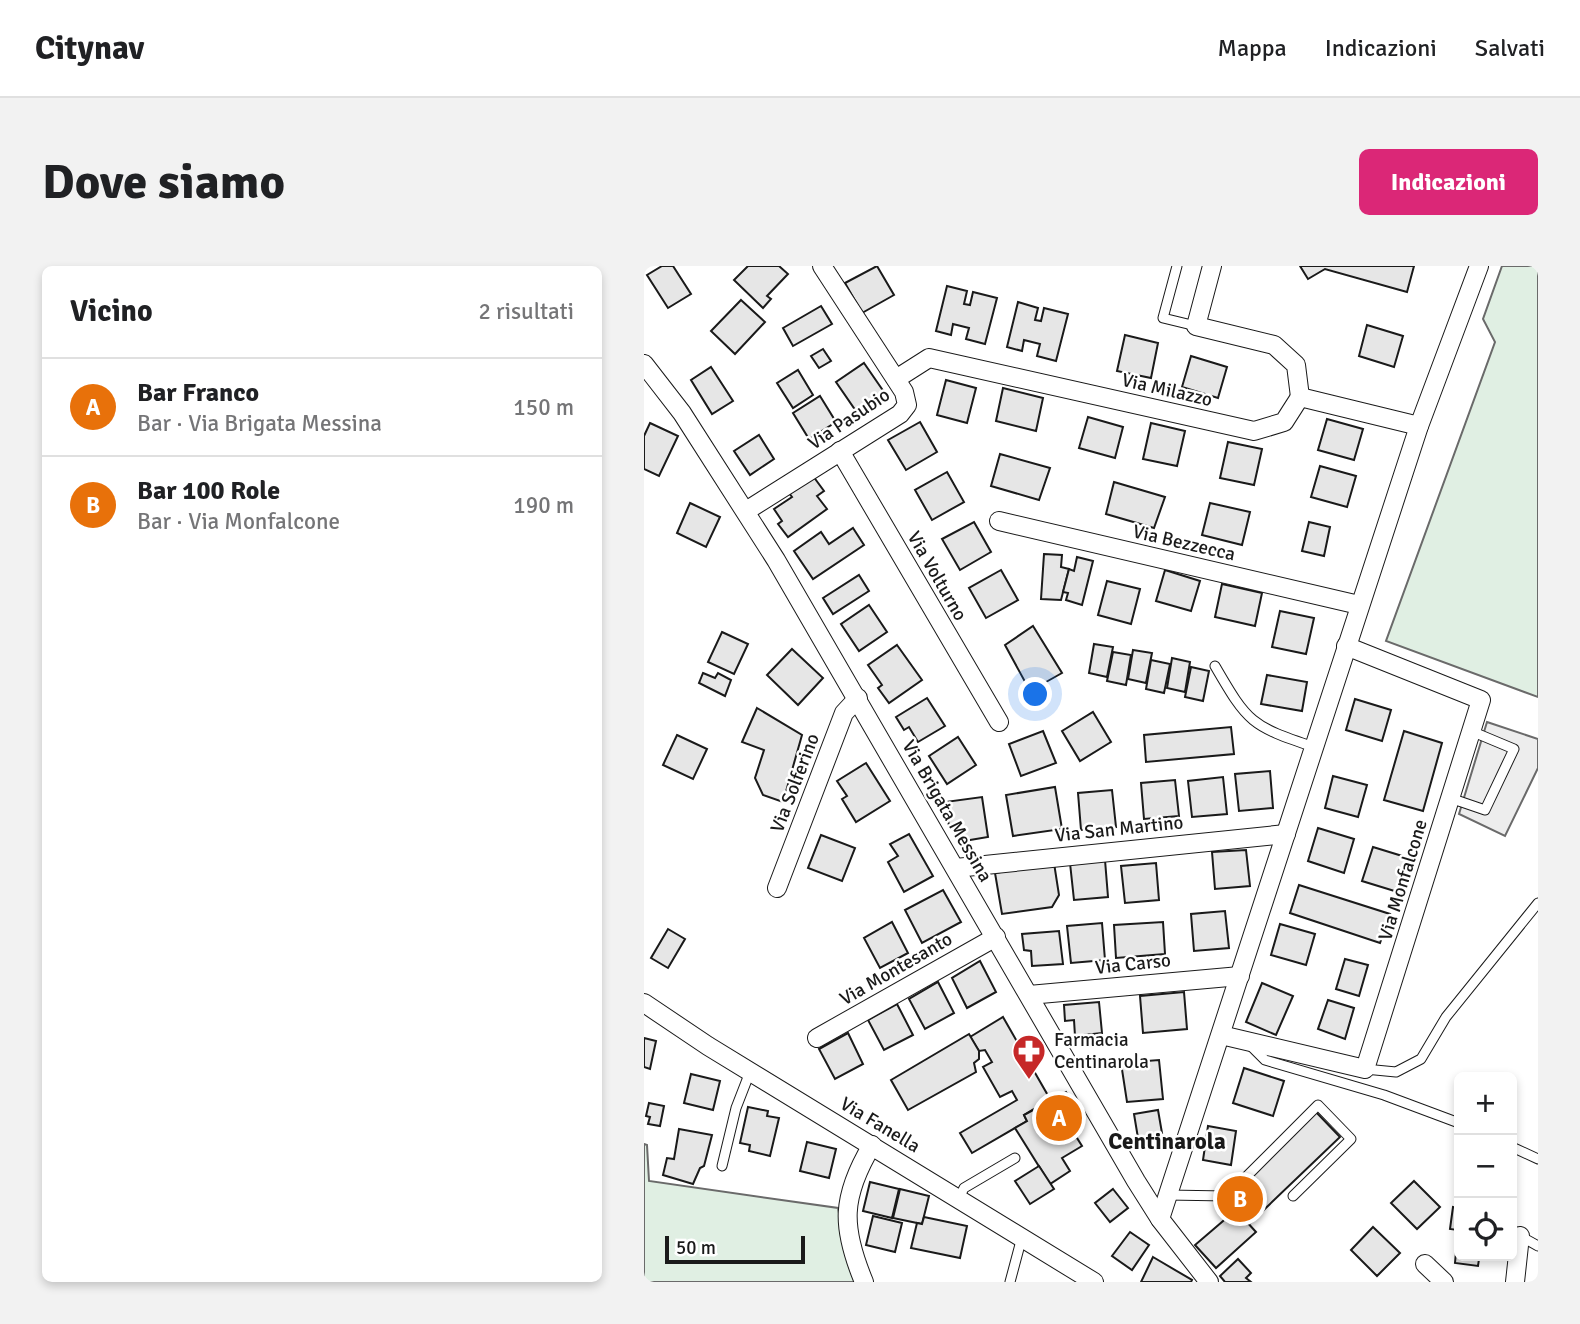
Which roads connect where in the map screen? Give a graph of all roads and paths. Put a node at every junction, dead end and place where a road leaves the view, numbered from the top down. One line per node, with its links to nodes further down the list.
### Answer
1 (822, 266): 7 (street, Via Pasubio)
2 (1177, 266): 5 (lane)
3 (1212, 266): 5 (street)
4 (1479, 266): 9 (street)
5 (1196, 326): 8 (street)
6 (644, 364): 11 (street, Via Brigata Messina)
7 (896, 379): 8 (street, Via Milazzo); 10 (street, Via Pasubio)
8 (1300, 397): 9 (street)
9 (1419, 426): 13 (street)
10 (839, 451): 11 (street, Via Pasubio); 17 (street, Via Volturno)
11 (746, 511): 16 (street, Via Brigata Messina)
12 (999, 521): 13 (street, Via Bezzecca)
13 (1359, 605): 14 (street)
14 (1346, 646): 18 (street, Via Monfalcone); 19 (street)
15 (1215, 666): 19 (lane)
16 (858, 698): 22 (street, Via Brigata Messina); 23 (street, Via Solferino)
17 (999, 722)
18 (1471, 731): 20 (street, Via Monfalcone); 20 (lane)
19 (1314, 747): 21 (street)
20 (1450, 798): 32 (street, Via Monfalcone)
21 (1286, 834): 22 (street, Via San Martino); 26 (street)
22 (956, 867): 25 (street, Via Brigata Messina)
23 (777, 888)
24 (1538, 903): 32 (lane)
25 (996, 937): 27 (street, Via Brigata Messina); 30 (street, Via Montesanto)
26 (1240, 976): 27 (street, Via Carso); 29 (street)
27 (1029, 995): 43 (street, Via Brigata Messina)
28 (644, 1003): 33 (street, Via Fanella)
29 (1220, 1035): 31 (street); 40 (street)
30 (817, 1038)
31 (1247, 1041): 32 (street); 34 (lane)
32 (1366, 1069)
33 (750, 1072): 35 (street, Via Fanella); 39 (lane)
34 (1454, 1121)
35 (872, 1145): 42 (street, Via Fanella); 48 (street)
36 (1517, 1149): 38 (lane)
37 (1015, 1158): 42 (lane)
38 (1538, 1158)
39 (722, 1166)
40 (1167, 1195): 41 (lane); 43 (street)
41 (1293, 1196)
42 (959, 1198): 45 (street, Via Fanella)
43 (1160, 1219): 51 (street, Via Brigata Messina)
44 (1520, 1236): 46 (lane); 53 (street)
45 (1022, 1237): 49 (lane); 50 (street, Via Fanella)
46 (1538, 1246)
47 (1425, 1264): 52 (street)
48 (864, 1282)
49 (1010, 1282)
50 (1094, 1282)
51 (1209, 1282)
52 (1444, 1282)
53 (1516, 1282)

